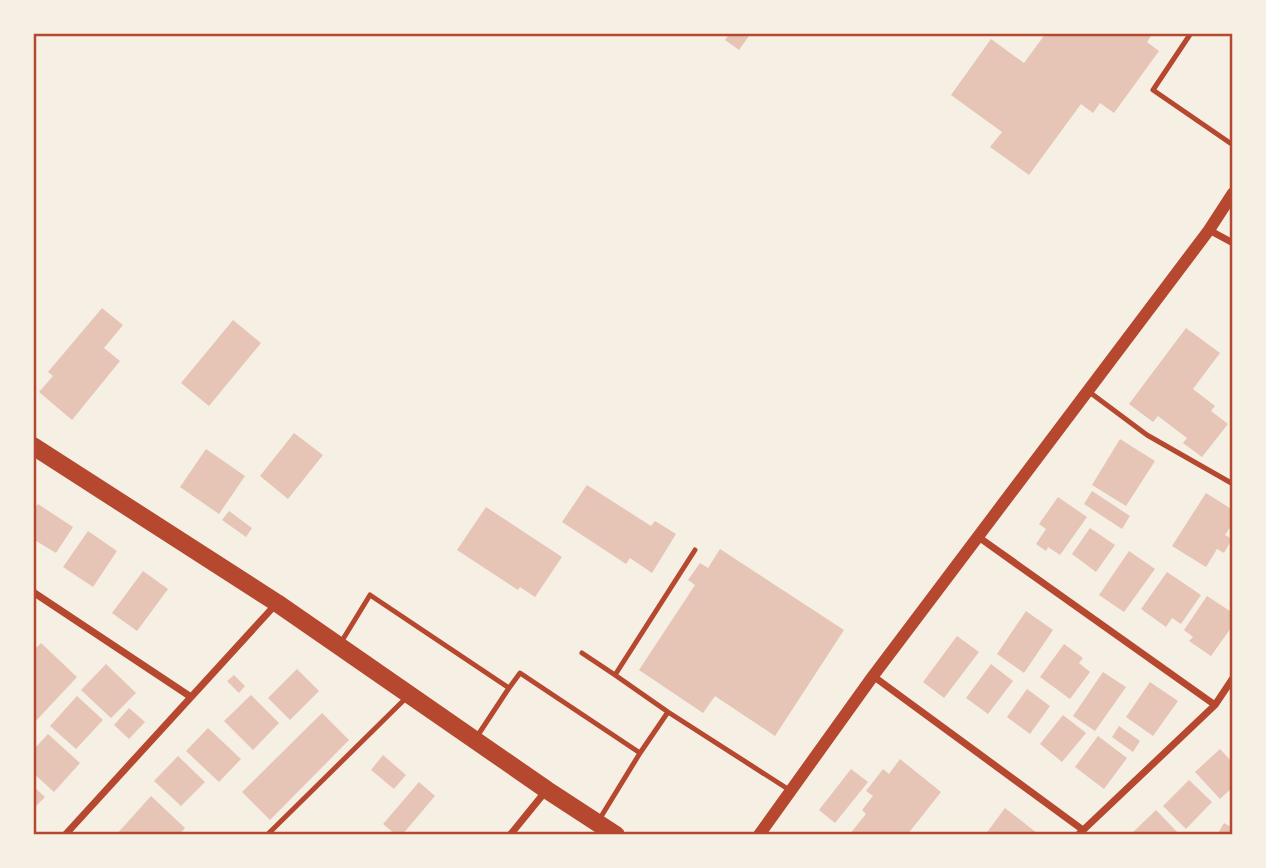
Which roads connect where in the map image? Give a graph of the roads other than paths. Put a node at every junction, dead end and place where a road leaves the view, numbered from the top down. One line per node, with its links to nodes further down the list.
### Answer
1 (1191, 33): 2 (lane)
2 (1233, 145)
3 (1233, 193): 4 (street)
4 (1209, 230): 5 (street); 6 (street)
5 (1233, 243)
6 (1087, 391): 8 (lane); 9 (street)
7 (33, 446): 12 (main road)
8 (1233, 484)
9 (977, 536): 16 (street); 21 (street)
10 (695, 550): 15 (lane)
11 (33, 592): 20 (street)
12 (277, 603): 13 (main road); 20 (street)
13 (338, 647): 18 (lane); 19 (main road)
14 (582, 653): 15 (lane)
15 (615, 676): 22 (lane)
16 (873, 676): 26 (street); 28 (street)
17 (1233, 678): 21 (street)
18 (509, 688): 23 (lane); 24 (lane)
19 (409, 695): 23 (main road); 30 (lane)
20 (191, 698): 29 (street)
21 (1215, 705): 28 (street)
22 (668, 712): 24 (lane); 26 (lane)
23 (475, 740): 25 (main road)
24 (640, 753): 27 (lane)
25 (547, 790): 27 (main road); 31 (street)
26 (791, 791): 33 (street)
27 (597, 822): 32 (main road)
28 (1081, 832)
29 (65, 835)
30 (267, 835)
31 (510, 835)
32 (616, 835)
33 (759, 835)

